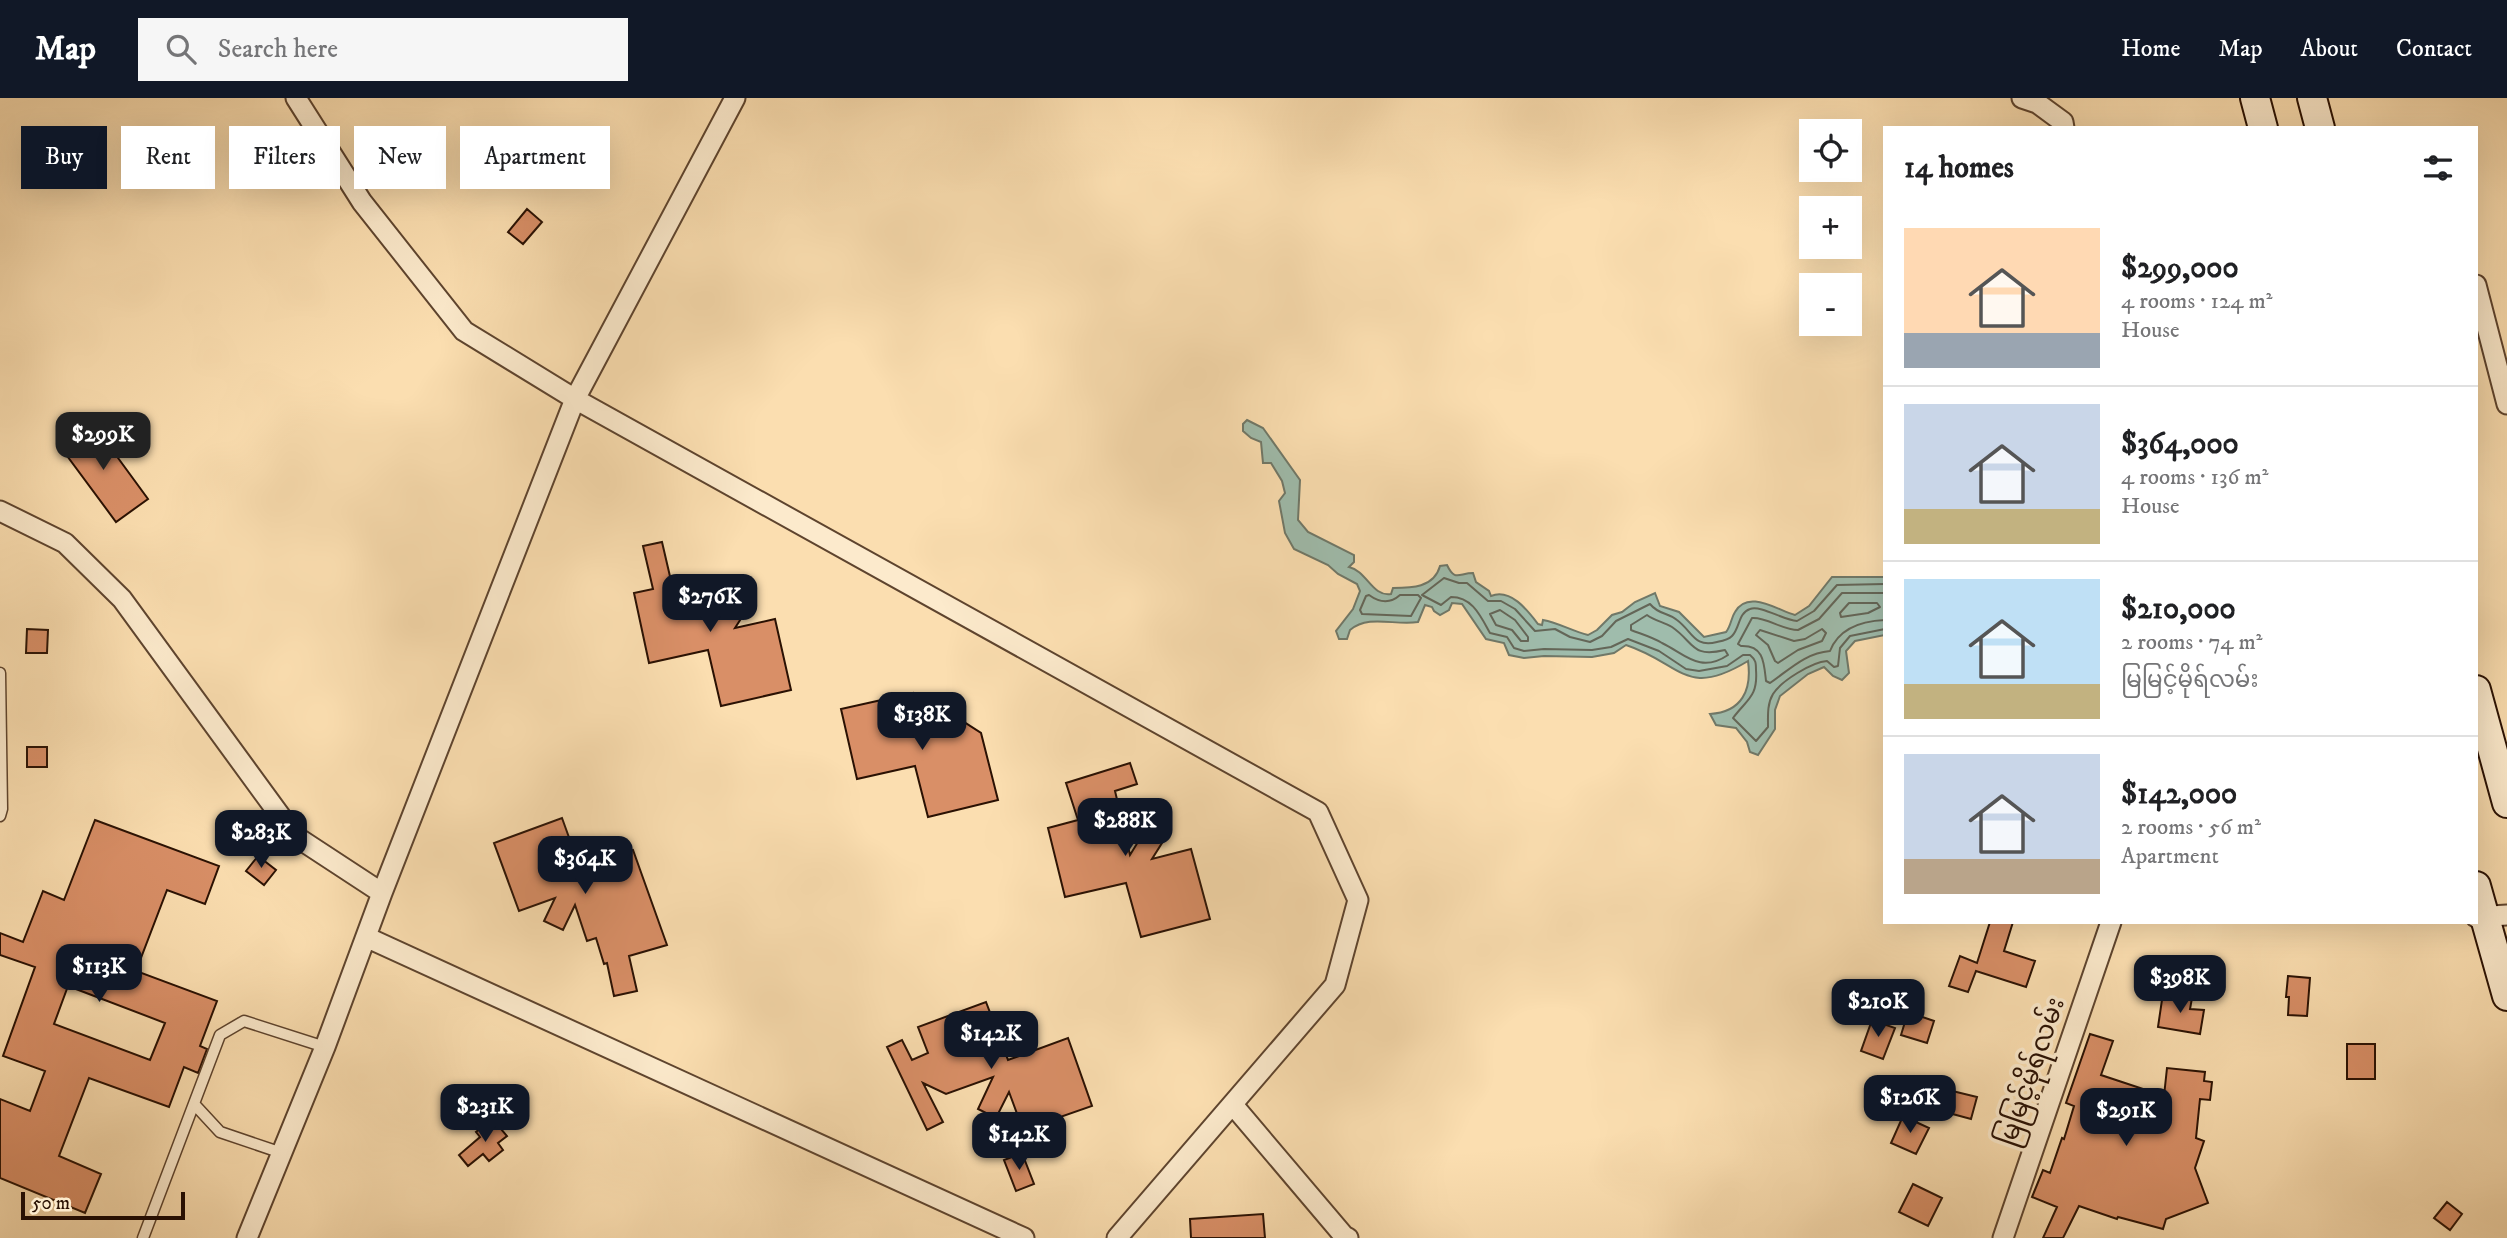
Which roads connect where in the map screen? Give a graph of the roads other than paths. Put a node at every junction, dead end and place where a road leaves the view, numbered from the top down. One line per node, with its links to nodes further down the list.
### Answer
1 (296, 98): 10 (street)
2 (735, 98): 10 (street)
3 (2255, 98): 7 (main road)
4 (2312, 98): 8 (main road)
5 (2030, 100): 6 (street)
6 (2064, 126)
7 (2262, 126)
8 (2319, 126)
9 (2478, 293): 11 (street)
10 (575, 399): 18 (street); 25 (street)
11 (2507, 404)
12 (0, 511): 18 (street)
13 (0, 673): 16 (lane)
14 (2478, 697): 15 (main road)
15 (2507, 803)
16 (1, 812)
17 (2478, 891): 19 (main road)
18 (382, 893): 21 (street)
19 (2489, 916): 22 (main road)
20 (2110, 924): 32 (street, မြမြင့်မိုရ်လမ်း)
21 (366, 937): 23 (street); 29 (street)
22 (2507, 996)
23 (325, 1047): 24 (lane); 26 (street)
24 (195, 1105): 26 (lane); 27 (lane)
25 (1233, 1105): 30 (street); 31 (street)
26 (282, 1153): 28 (street)
27 (143, 1238)
28 (247, 1238)
29 (1024, 1238)
30 (1117, 1238)
31 (1348, 1238)
32 (2003, 1238)

